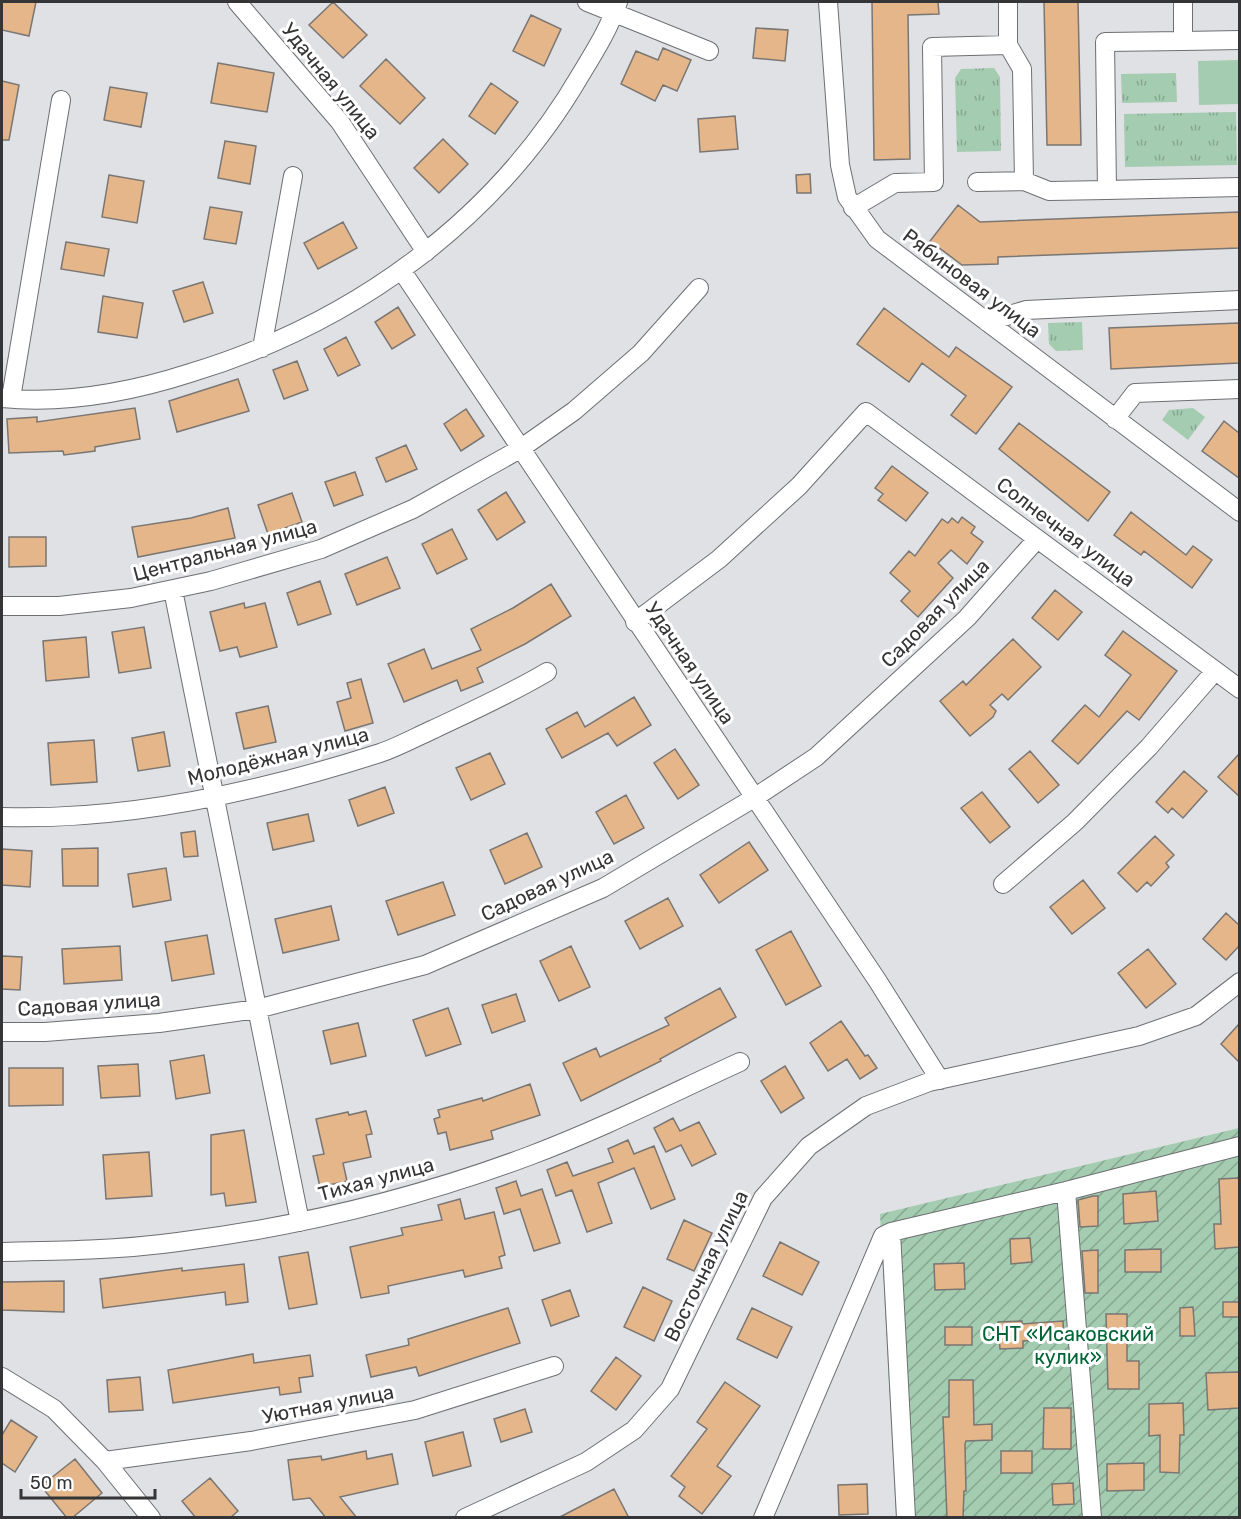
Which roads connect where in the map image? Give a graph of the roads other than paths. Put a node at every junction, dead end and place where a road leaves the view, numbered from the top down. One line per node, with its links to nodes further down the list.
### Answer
1 (237, 2): 18 (street, Удачная улица)
2 (587, 2): 6 (street)
3 (828, 2): 17 (street, Рябиновая улица)
4 (1008, 2): 9 (street)
5 (1183, 2): 8 (street)
6 (616, 7): 10 (street); 18 (street)
7 (1239, 40): 8 (street)
8 (1183, 41): 16 (street)
9 (1008, 45): 13 (street); 17 (street)
10 (709, 51)
11 (61, 100): 25 (street)
12 (293, 177): 23 (street)
13 (1024, 181): 14 (street); 16 (street)
14 (977, 182)
15 (1239, 187): 16 (street)
16 (1107, 190)
17 (853, 208): 22 (street, Рябиновая улица)
18 (426, 252): 19 (street)
19 (402, 271): 23 (street); 27 (street, Удачная улица)
20 (699, 288): 27 (street, Центральная улица)
21 (1239, 300): 22 (street)
22 (987, 322): 26 (street, Рябиновая улица)
23 (262, 348): 25 (street)
24 (1236, 393): 26 (street)
25 (6, 398)
26 (1115, 418): 28 (street, Рябиновая улица)
27 (520, 449): 30 (street, Центральная улица); 32 (street, Удачная улица)
28 (1239, 512)
29 (1037, 539): 32 (street, Солнечная улица); 33 (street, Солнечная улица); 37 (street, Садовая улица)
30 (172, 590): 31 (street, Центральная улица); 36 (street)
31 (2, 606)
32 (635, 622): 37 (street, Удачная улица)
33 (1215, 671): 35 (street, Солнечная улица); 39 (street)
34 (547, 672): 36 (street, Молодёжная улица)
35 (1239, 689)
36 (216, 798): 38 (street, Молодёжная улица); 41 (street)
37 (754, 798): 41 (street, Садовая улица); 44 (street, Удачная улица)
38 (2, 817)
39 (1003, 884)
40 (1239, 982): 44 (street, Восточная улица)
41 (257, 1009): 42 (street, Садовая улица); 47 (street)
42 (2, 1032)
43 (740, 1062): 47 (street, Тихая улица)
44 (940, 1080): 54 (street, Восточная улица)
45 (1239, 1146): 46 (street)
46 (1066, 1191): 48 (street); 57 (street)
47 (300, 1222): 49 (street, Тихая улица)
48 (891, 1232): 55 (street); 56 (street)
49 (2, 1252)
50 (554, 1366): 52 (street, Уютная улица)
51 (2, 1377): 52 (street)
52 (105, 1461): 53 (street)
53 (151, 1518)
54 (465, 1518)
55 (763, 1518)
56 (906, 1518)
57 (1092, 1518)

